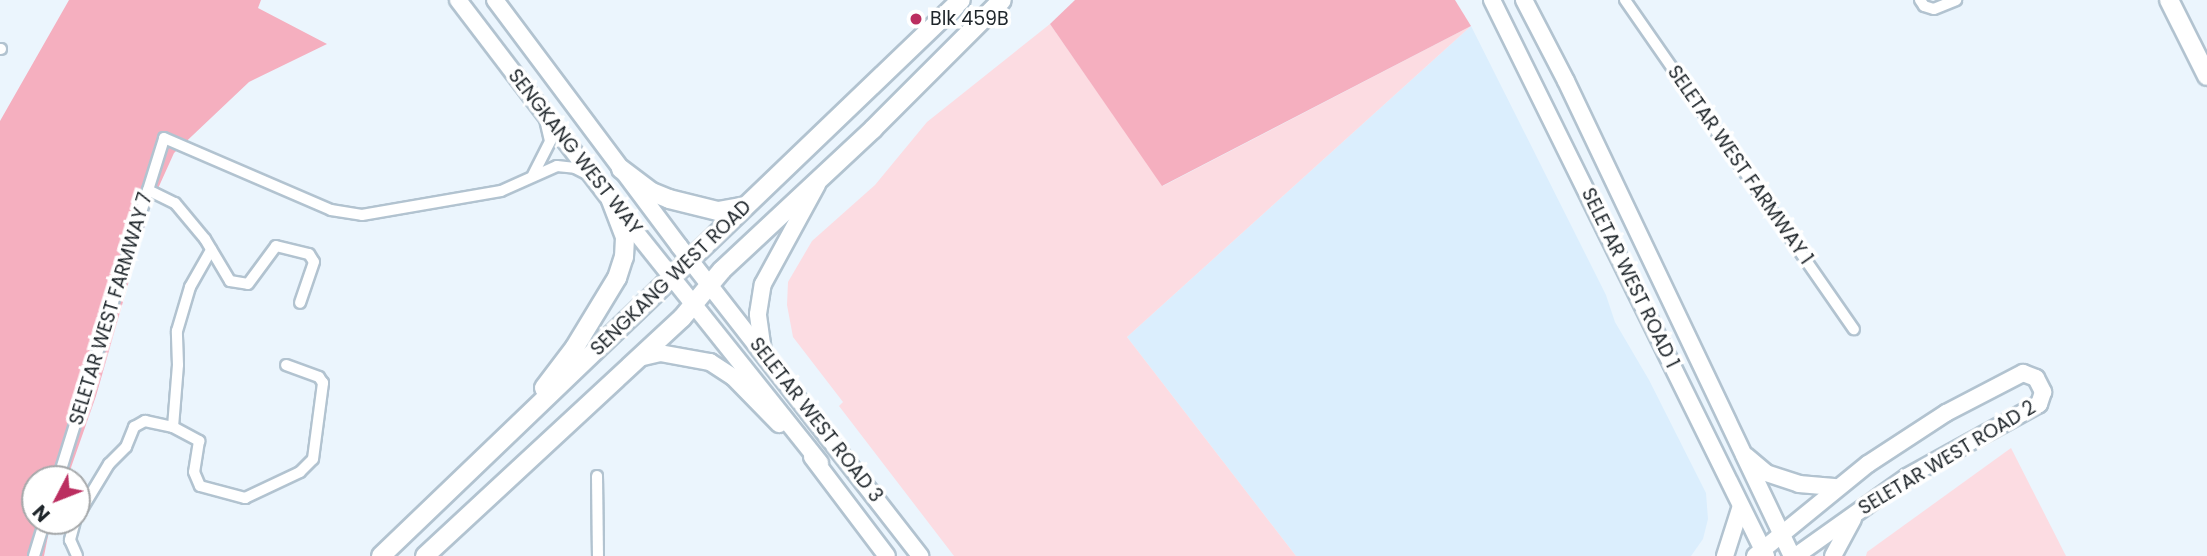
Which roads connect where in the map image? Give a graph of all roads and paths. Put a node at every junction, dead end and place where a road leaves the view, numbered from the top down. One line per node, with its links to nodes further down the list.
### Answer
1 (458, 0): 12 (main road, SENGKANG WEST WAY)
2 (495, 0): 13 (main road, SENGKANG WEST WAY)
3 (961, 0): 19 (main road, SENGKANG WEST ROAD)
4 (1002, 0): 16 (main road, SENGKANG WEST ROAD)
5 (1492, 0): 38 (main road, SELETAR WEST ROAD 1)
6 (1524, 0): 32 (main road, SELETAR WEST ROAD 1)
7 (1625, 0): 26 (street, SELETAR WEST FARMWAY 1)
8 (1920, 0): 9 (street)
9 (1956, 0)
10 (2169, 0): 11 (main road)
11 (2207, 75)
12 (541, 109): 14 (street); 15 (main road, SENGKANG WEST WAY)
13 (621, 169): 19 (main road); 21 (main road, SENGKANG WEST WAY)
14 (533, 175): 15 (street); 17 (street, SELETAR WEST FARMWAY 7)
15 (593, 177): 18 (main road, SENGKANG WEST WAY)
16 (818, 182): 23 (main road, SENGKANG WEST ROAD); 27 (main road)
17 (148, 190): 20 (street); 34 (street, SELETAR WEST FARMWAY 7)
18 (611, 201): 22 (main road, SENGKANG WEST WAY); 31 (main road)
19 (746, 206): 21 (main road, SENGKANG WEST ROAD)
20 (211, 250): 24 (street); 30 (street)
21 (690, 260): 22 (main road, SENGKANG WEST ROAD); 23 (main road, SENGKANG WEST WAY)
22 (673, 277): 25 (main road, SENGKANG WEST WAY); 31 (main road, SENGKANG WEST ROAD)
23 (709, 285): 25 (main road, SENGKANG WEST ROAD); 27 (main road, SELETAR WEST ROAD 3)
24 (300, 303)
25 (695, 303): 28 (main road, SENGKANG WEST ROAD); 33 (main road, SELETAR WEST ROAD 3)
26 (1854, 329)
27 (763, 351): 50 (main road, SELETAR WEST ROAD 3)
28 (639, 358): 33 (main road, SELETAR WEST ROAD 3); 47 (main road, SENGKANG WEST ROAD)
29 (286, 365): 30 (street)
30 (173, 427): 37 (street)
31 (512, 430): 46 (main road, SENGKANG WEST ROAD)
32 (1742, 453): 36 (main road); 40 (main road, SELETAR WEST ROAD 1)
33 (820, 464): 49 (main road, SELETAR WEST ROAD 3)
34 (62, 465)
35 (597, 475): 48 (street)
36 (1837, 487): 39 (main road, SELETAR WEST ROAD 2); 40 (main road, SELETAR WEST ROAD 2)
37 (91, 494)
38 (1741, 506): 43 (main road, SELETAR WEST ROAD 1); 51 (main road)
39 (1858, 511): 52 (main road, SELETAR WEST ROAD 2); 53 (main road)
40 (1780, 534): 43 (main road, SELETAR WEST ROAD 2); 52 (main road, SELETAR WEST ROAD 1)
41 (41, 535): 44 (street)
42 (71, 535): 45 (street)
43 (1761, 554)
44 (34, 556)
45 (77, 556)
46 (381, 556)
47 (425, 556)
48 (598, 556)
49 (887, 556)
50 (920, 556)
51 (1725, 556)
52 (1794, 556)
53 (1832, 556)

